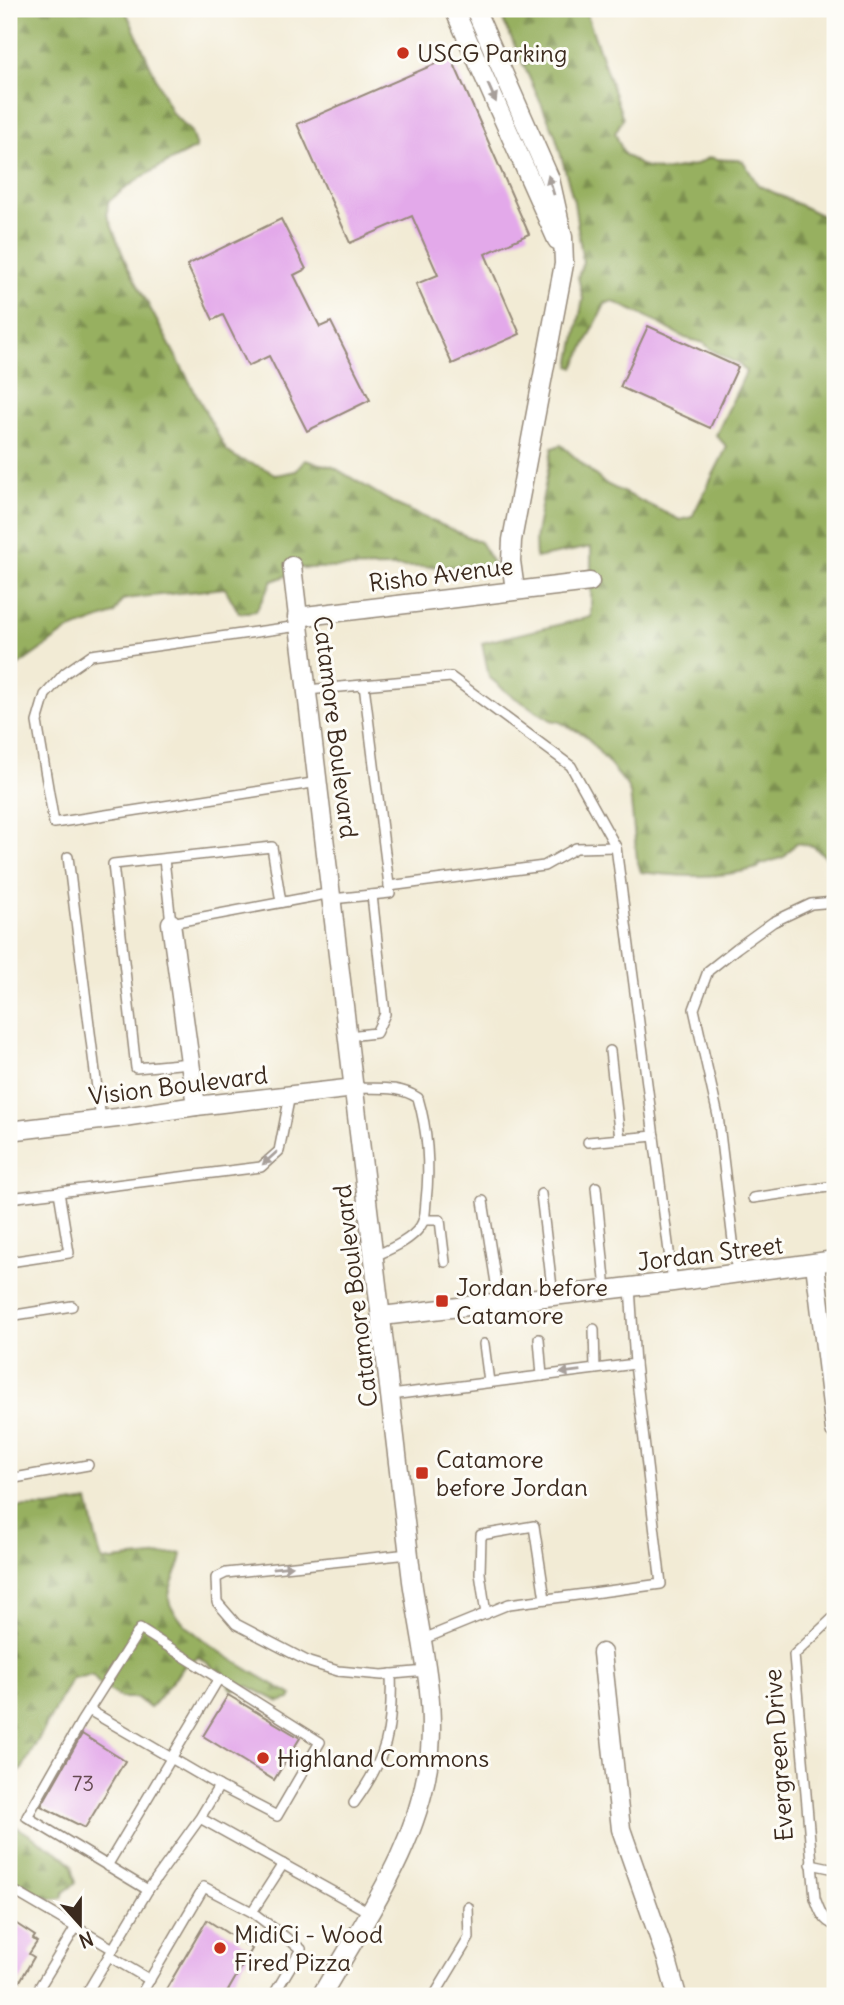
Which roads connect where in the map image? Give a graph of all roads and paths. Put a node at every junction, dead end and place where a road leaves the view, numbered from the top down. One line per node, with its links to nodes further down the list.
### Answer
1 (454, 9): 3 (street, one-way to 3)
2 (475, 9): 3 (street, one-way to 2)
3 (564, 252): 6 (street)
4 (292, 566): 7 (street, Catamore Boulevard)
5 (590, 582): 6 (street, Risho Avenue)
6 (515, 590): 7 (street, Risho Avenue)
7 (298, 621): 9 (street, Catamore Boulevard); 10 (lane)
8 (364, 685): 9 (lane); 11 (lane); 14 (lane)
9 (307, 690): 10 (street, Catamore Boulevard)
10 (319, 782): 16 (street, Catamore Boulevard)
11 (616, 847): 14 (lane); 28 (lane)
12 (68, 857): 26 (lane)
13 (164, 859): 17 (lane); 19 (lane); 22 (lane)
14 (389, 886): 15 (lane)
15 (372, 895): 16 (lane); 20 (lane)
16 (332, 896): 17 (lane); 20 (street, Catamore Boulevard)
17 (281, 902): 19 (lane)
18 (835, 902): 44 (lane)
19 (171, 923): 22 (street)
20 (348, 1036): 23 (street, Catamore Boulevard)
21 (610, 1051): 29 (lane)
22 (190, 1063): 25 (street)
23 (355, 1088): 24 (street, Vision Boulevard); 38 (lane); 39 (street, Catamore Boulevard)
24 (290, 1095): 25 (street, Vision Boulevard); 33 (lane, one-way to 33)
25 (196, 1106): 26 (street, Vision Boulevard)
26 (101, 1120): 27 (street, Vision Boulevard)
27 (9, 1131)
28 (654, 1136): 29 (lane); 45 (lane)
29 (621, 1139): 30 (lane)
30 (588, 1142)
31 (835, 1185): 36 (lane)
32 (596, 1187): 47 (lane)
33 (59, 1192): 35 (lane); 41 (lane)
34 (541, 1194): 48 (lane)
35 (9, 1198)
36 (753, 1198)
37 (484, 1201): 49 (lane)
38 (424, 1220): 39 (lane); 42 (lane)
39 (375, 1256): 52 (street, Catamore Boulevard)
40 (835, 1261): 43 (street, Jordan Street)
41 (9, 1262)
42 (445, 1262)
43 (816, 1264): 44 (street, Jordan Street); 58 (street)
44 (737, 1274): 45 (street, Jordan Street)
45 (673, 1282): 46 (street, Jordan Street)
46 (630, 1287): 47 (street, Jordan Street); 56 (lane)
47 (606, 1290): 48 (street, Jordan Street)
48 (553, 1296): 49 (street, Jordan Street)
49 (499, 1302): 52 (street, Jordan Street)
50 (72, 1306): 51 (lane)
51 (9, 1316)
52 (382, 1316): 61 (street, Catamore Boulevard)
53 (594, 1329): 57 (lane)
54 (539, 1339): 59 (lane)
55 (484, 1344): 60 (lane)
56 (635, 1364): 57 (lane); 66 (lane)
57 (595, 1369): 59 (lane, one-way to 59)
58 (832, 1375): 62 (street)
59 (542, 1376): 60 (lane)
60 (489, 1382): 61 (lane)
61 (391, 1395): 65 (street, Catamore Boulevard)
62 (835, 1430)
63 (88, 1465): 64 (lane)
64 (9, 1479)
65 (409, 1554): 69 (street, Catamore Boulevard); 72 (lane, one-way to 65)
66 (545, 1599): 67 (lane); 67 (lane)
67 (486, 1614): 69 (lane)
68 (835, 1616): 80 (lane, Evergreen Drive)
69 (421, 1640): 71 (street, Catamore Boulevard)
70 (602, 1653): 98 (street)
71 (426, 1671): 72 (lane); 87 (street, Catamore Boulevard)
72 (391, 1674): 77 (lane)
73 (219, 1678): 74 (lane); 75 (lane); 76 (lane)
74 (89, 1710): 75 (lane); 81 (lane)
75 (171, 1758): 76 (lane); 81 (lane)
76 (219, 1786): 78 (lane)
77 (354, 1803)
78 (200, 1818): 79 (lane); 84 (lane)
79 (283, 1864): 86 (lane); 87 (lane)
80 (811, 1864): 82 (lane, Evergreen Drive); 88 (lane, Evergreen Drive)
81 (107, 1866): 84 (lane)
82 (835, 1869)
83 (9, 1888): 89 (lane)
84 (148, 1890): 90 (lane)
85 (468, 1907): 97 (lane)
86 (252, 1912): 91 (lane); 95 (lane)
87 (369, 1912): 96 (street, Catamore Boulevard)
88 (835, 1926)
89 (76, 1927): 90 (lane); 92 (lane)
90 (111, 1953): 91 (lane); 93 (lane)
91 (150, 1980): 94 (lane)
92 (34, 1996)
93 (85, 1996)
94 (140, 1996)
95 (273, 1996)
96 (321, 1996)
97 (434, 1996)
98 (677, 1996)

